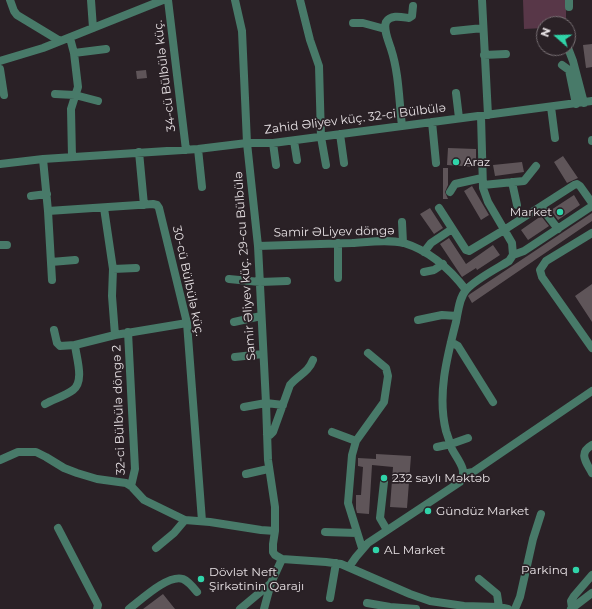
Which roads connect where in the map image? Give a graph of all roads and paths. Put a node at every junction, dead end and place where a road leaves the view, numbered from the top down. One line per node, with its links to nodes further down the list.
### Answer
1 (10, 0): 15 (street)
2 (91, 0): 10 (street)
3 (163, 0): 10 (street)
4 (168, 0): 42 (street, 34-cü Bülbülə küç.)
5 (235, 0): 39 (street, Samir Əliyev küç. 29-cu Bülbülə)
6 (300, 0): 36 (street)
7 (482, 0): 11 (street)
8 (413, 6): 12 (street)
9 (353, 23): 12 (street)
10 (93, 28): 14 (street)
11 (483, 28): 13 (street); 19 (street)
12 (385, 29): 34 (street)
13 (454, 32)
14 (70, 38): 15 (street); 17 (street)
15 (60, 41): 21 (street)
16 (106, 49): 17 (street)
17 (74, 53): 27 (street)
18 (506, 54): 19 (street)
19 (484, 55): 31 (street)
20 (571, 56): 29 (street)
21 (0, 61)
22 (562, 65): 29 (street)
23 (0, 69): 26 (street)
24 (456, 92): 32 (street)
25 (55, 94): 27 (street)
26 (4, 95)
27 (75, 95): 28 (street); 44 (street)
28 (98, 100)
29 (584, 103): 30 (street, Zahid Əliyev küç. 32-ci Bülbülə)
30 (551, 107): 31 (street, Zahid Əliyev küç. 32-ci Bülbülə); 37 (street)
31 (484, 115): 32 (street, Zahid Əliyev küç. 32-ci Bülbülə); 53 (street)
32 (459, 118): 33 (street, Zahid Əliyev küç. 32-ci Bülbülə)
33 (432, 122): 34 (street, Zahid Əliyev küç. 32-ci Bülbülə); 48 (street)
34 (402, 126): 35 (street, Zahid Əliyev küç. 32-ci Bülbülə)
35 (340, 134): 36 (street, Zahid Əliyev küç. 32-ci Bülbülə); 47 (street)
36 (321, 137): 38 (street, Zahid Əliyev küç. 32-ci Bülbülə); 51 (street)
37 (555, 138)
38 (294, 141): 40 (street, Zahid Əliyev küç. 32-ci Bülbülə); 46 (street)
39 (247, 143): 40 (street, Zahid Əliyev küç. 32-ci Bülbülə); 41 (street, Zahid Əliyev küç. 32-ci Bülbülə); 74 (street, Samir Əliyev küç. 29-cu Bülbülə)
40 (273, 144): 50 (street)
41 (198, 149): 42 (street, Zahid Əliyev küç. 32-ci Bülbülə); 55 (street)
42 (186, 150): 43 (street, Zahid Əliyev küç. 32-ci Bülbülə)
43 (139, 152): 44 (street, Zahid Əliyev küç. 32-ci Bülbülə); 60 (street)
44 (72, 157): 45 (street, Zahid Əliyev küç. 32-ci Bülbülə)
45 (43, 159): 49 (street, Zahid Əliyev küç. 32-ci Bülbülə); 57 (street)
46 (297, 160)
47 (344, 163)
48 (436, 163)
49 (0, 164)
50 (276, 165)
51 (326, 165)
52 (536, 166): 54 (street)
53 (483, 181): 54 (street); 56 (street); 70 (street)
54 (512, 182): 61 (street)
55 (202, 188)
56 (450, 192)
57 (47, 194): 58 (street); 66 (street)
58 (31, 196)
59 (592, 203): 63 (street)
60 (144, 205): 64 (street, 30-cü Bülbülə küç.); 93 (street, 30-cü Bülbülə küç.)
61 (517, 205)
62 (592, 206): 69 (street)
63 (541, 207): 69 (street); 70 (street)
64 (104, 208): 66 (street, 30-cü Bülbülə küç.); 81 (street, 32-ci Bülbülə döngə 2)
65 (439, 208): 68 (street)
66 (48, 212): 78 (street)
67 (402, 222): 73 (street)
68 (452, 229): 70 (street); 75 (street)
69 (558, 229): 76 (street)
70 (504, 230): 76 (street)
71 (592, 233): 99 (street)
72 (338, 243): 73 (street, Samir ƏLiyev döngə); 74 (street, Samir ƏLiyev döngə); 83 (street)
73 (403, 243): 75 (street, Samir ƏLiyev döngə)
74 (258, 246): 87 (street, Samir Əliyev küç. 29-cu Bülbülə)
75 (424, 252): 79 (street, Samir ƏLiyev döngə)
76 (513, 255): 88 (street)
77 (75, 260): 78 (street)
78 (51, 262): 85 (street)
79 (443, 264): 82 (street); 88 (street, Samir ƏLiyev döngə)
80 (136, 268): 81 (street)
81 (113, 269): 96 (street, 32-ci Bülbülə döngə 2)
82 (424, 272)
83 (338, 278)
84 (229, 279): 87 (street)
85 (52, 280)
86 (287, 281): 87 (street)
87 (260, 282): 89 (street, Samir Əliyev küç. 29-cu Bülbülə)
88 (466, 290): 90 (street)
89 (261, 316): 92 (street); 101 (street, Samir Əliyev küç. 29-cu Bülbülə)
90 (457, 316): 91 (street); 97 (street)
91 (418, 320)
92 (234, 322)
93 (187, 323): 95 (street); 126 (street, 30-cü Bülbülə küç.)
94 (54, 330): 98 (street)
95 (128, 332): 96 (street); 123 (street, 32-ci Bülbülə döngə 2)
96 (115, 334): 98 (street)
97 (451, 342): 105 (street); 114 (street)
98 (74, 345): 107 (street)
99 (592, 348)
100 (368, 353): 113 (street)
101 (263, 354): 102 (street); 106 (street, Samir Əliyev küç. 29-cu Bülbülə)
102 (235, 357)
103 (314, 360): 108 (street)
104 (592, 391): 121 (street)
105 (493, 402)
106 (266, 403): 108 (street); 109 (street); 111 (street, Samir Əliyev küç. 29-cu Bülbülə)
107 (45, 404)
108 (282, 405): 111 (street)
109 (244, 407)
110 (332, 432): 113 (street)
111 (267, 434): 118 (street, Samir Əliyev küç. 29-cu Bülbülə)
112 (468, 438): 114 (street)
113 (356, 441): 131 (street)
114 (451, 444): 116 (street); 121 (street)
115 (592, 444): 119 (street)
116 (437, 447)
117 (0, 460): 123 (street)
118 (268, 469): 120 (street); 129 (street, Samir Əliyev küç. 29-cu Bülbülə)
119 (592, 473)
120 (246, 474)
121 (463, 474): 128 (street)
122 (384, 482): 128 (street)
123 (131, 486): 125 (street)
124 (541, 514): 152 (street)
125 (185, 520): 126 (street); 132 (street)
126 (202, 521): 129 (street)
127 (58, 528): 146 (street)
128 (387, 530): 133 (street)
129 (275, 531): 134 (street, Samir Əliyev küç. 29-cu Bülbülə)
130 (325, 532): 131 (street)
131 (357, 533): 133 (street)
132 (156, 548)
133 (362, 548): 136 (street)
134 (282, 559): 135 (street); 139 (street)
135 (336, 563): 136 (street); 142 (street)
136 (349, 567): 144 (street)
137 (592, 575): 145 (street)
138 (479, 579): 144 (street)
139 (271, 583): 148 (street); 149 (street)
140 (197, 592): 147 (street)
141 (592, 594): 145 (street)
142 (330, 598)
143 (367, 603): 150 (street)
144 (499, 607): 151 (street)
145 (571, 608)
146 (97, 609)
147 (129, 609)
148 (240, 609)
149 (264, 609)
150 (416, 609)
151 (508, 609)
152 (516, 609)

